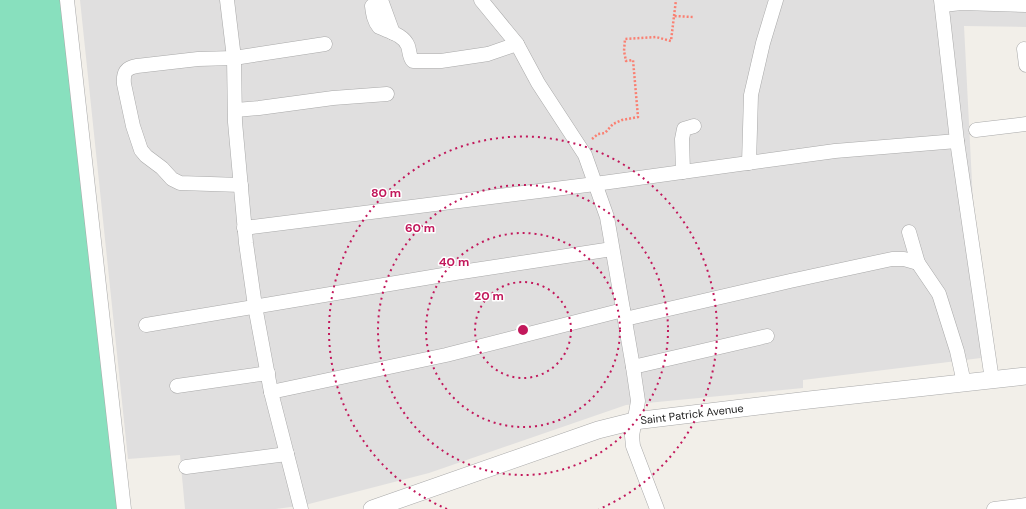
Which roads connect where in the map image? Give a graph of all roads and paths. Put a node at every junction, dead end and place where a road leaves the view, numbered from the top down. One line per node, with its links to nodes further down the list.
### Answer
1 (67, 0): 46 (street)
2 (227, 0): 14 (street)
3 (481, 0): 12 (street)
4 (676, 0): 9 (path)
5 (776, 0): 23 (street)
6 (942, 2): 8 (street); 21 (street)
7 (376, 3): 12 (street)
8 (1026, 6)
9 (674, 16): 10 (path); 22 (path)
10 (693, 17)
11 (325, 44): 14 (street)
12 (517, 44): 22 (street)
13 (1024, 49): 15 (street)
14 (234, 58): 17 (street); 25 (street)
15 (1026, 65)
16 (387, 94): 17 (street)
17 (236, 110): 25 (street)
18 (1026, 124): 20 (street)
19 (694, 126): 24 (street)
20 (976, 130)
21 (957, 141): 23 (street); 38 (street)
22 (580, 147): 26 (street)
23 (750, 163): 24 (street)
24 (683, 172): 26 (street)
25 (241, 184): 27 (street)
26 (595, 184): 27 (street); 29 (street)
27 (244, 228): 31 (street)
28 (909, 232): 30 (street)
29 (612, 250): 31 (street); 32 (street)
30 (918, 263): 32 (street); 39 (street)
31 (255, 306): 33 (street); 36 (street)
32 (624, 315): 35 (street); 41 (street)
33 (146, 325)
34 (767, 336): 35 (street)
35 (633, 367): 42 (street)
36 (268, 373): 40 (street); 41 (street)
37 (1026, 376): 38 (street, Saint Patrick Avenue)
38 (992, 380): 39 (street, Saint Patrick Avenue)
39 (964, 383): 42 (street, Saint Patrick Avenue)
40 (177, 386)
41 (271, 392): 43 (street)
42 (634, 421): 48 (street, Saint Patrick Avenue); 49 (street)
43 (287, 454): 44 (street); 47 (street)
44 (186, 467)
45 (1026, 506): 50 (street)
46 (124, 509)
47 (301, 509)
48 (372, 509)
49 (657, 509)
50 (994, 509)

